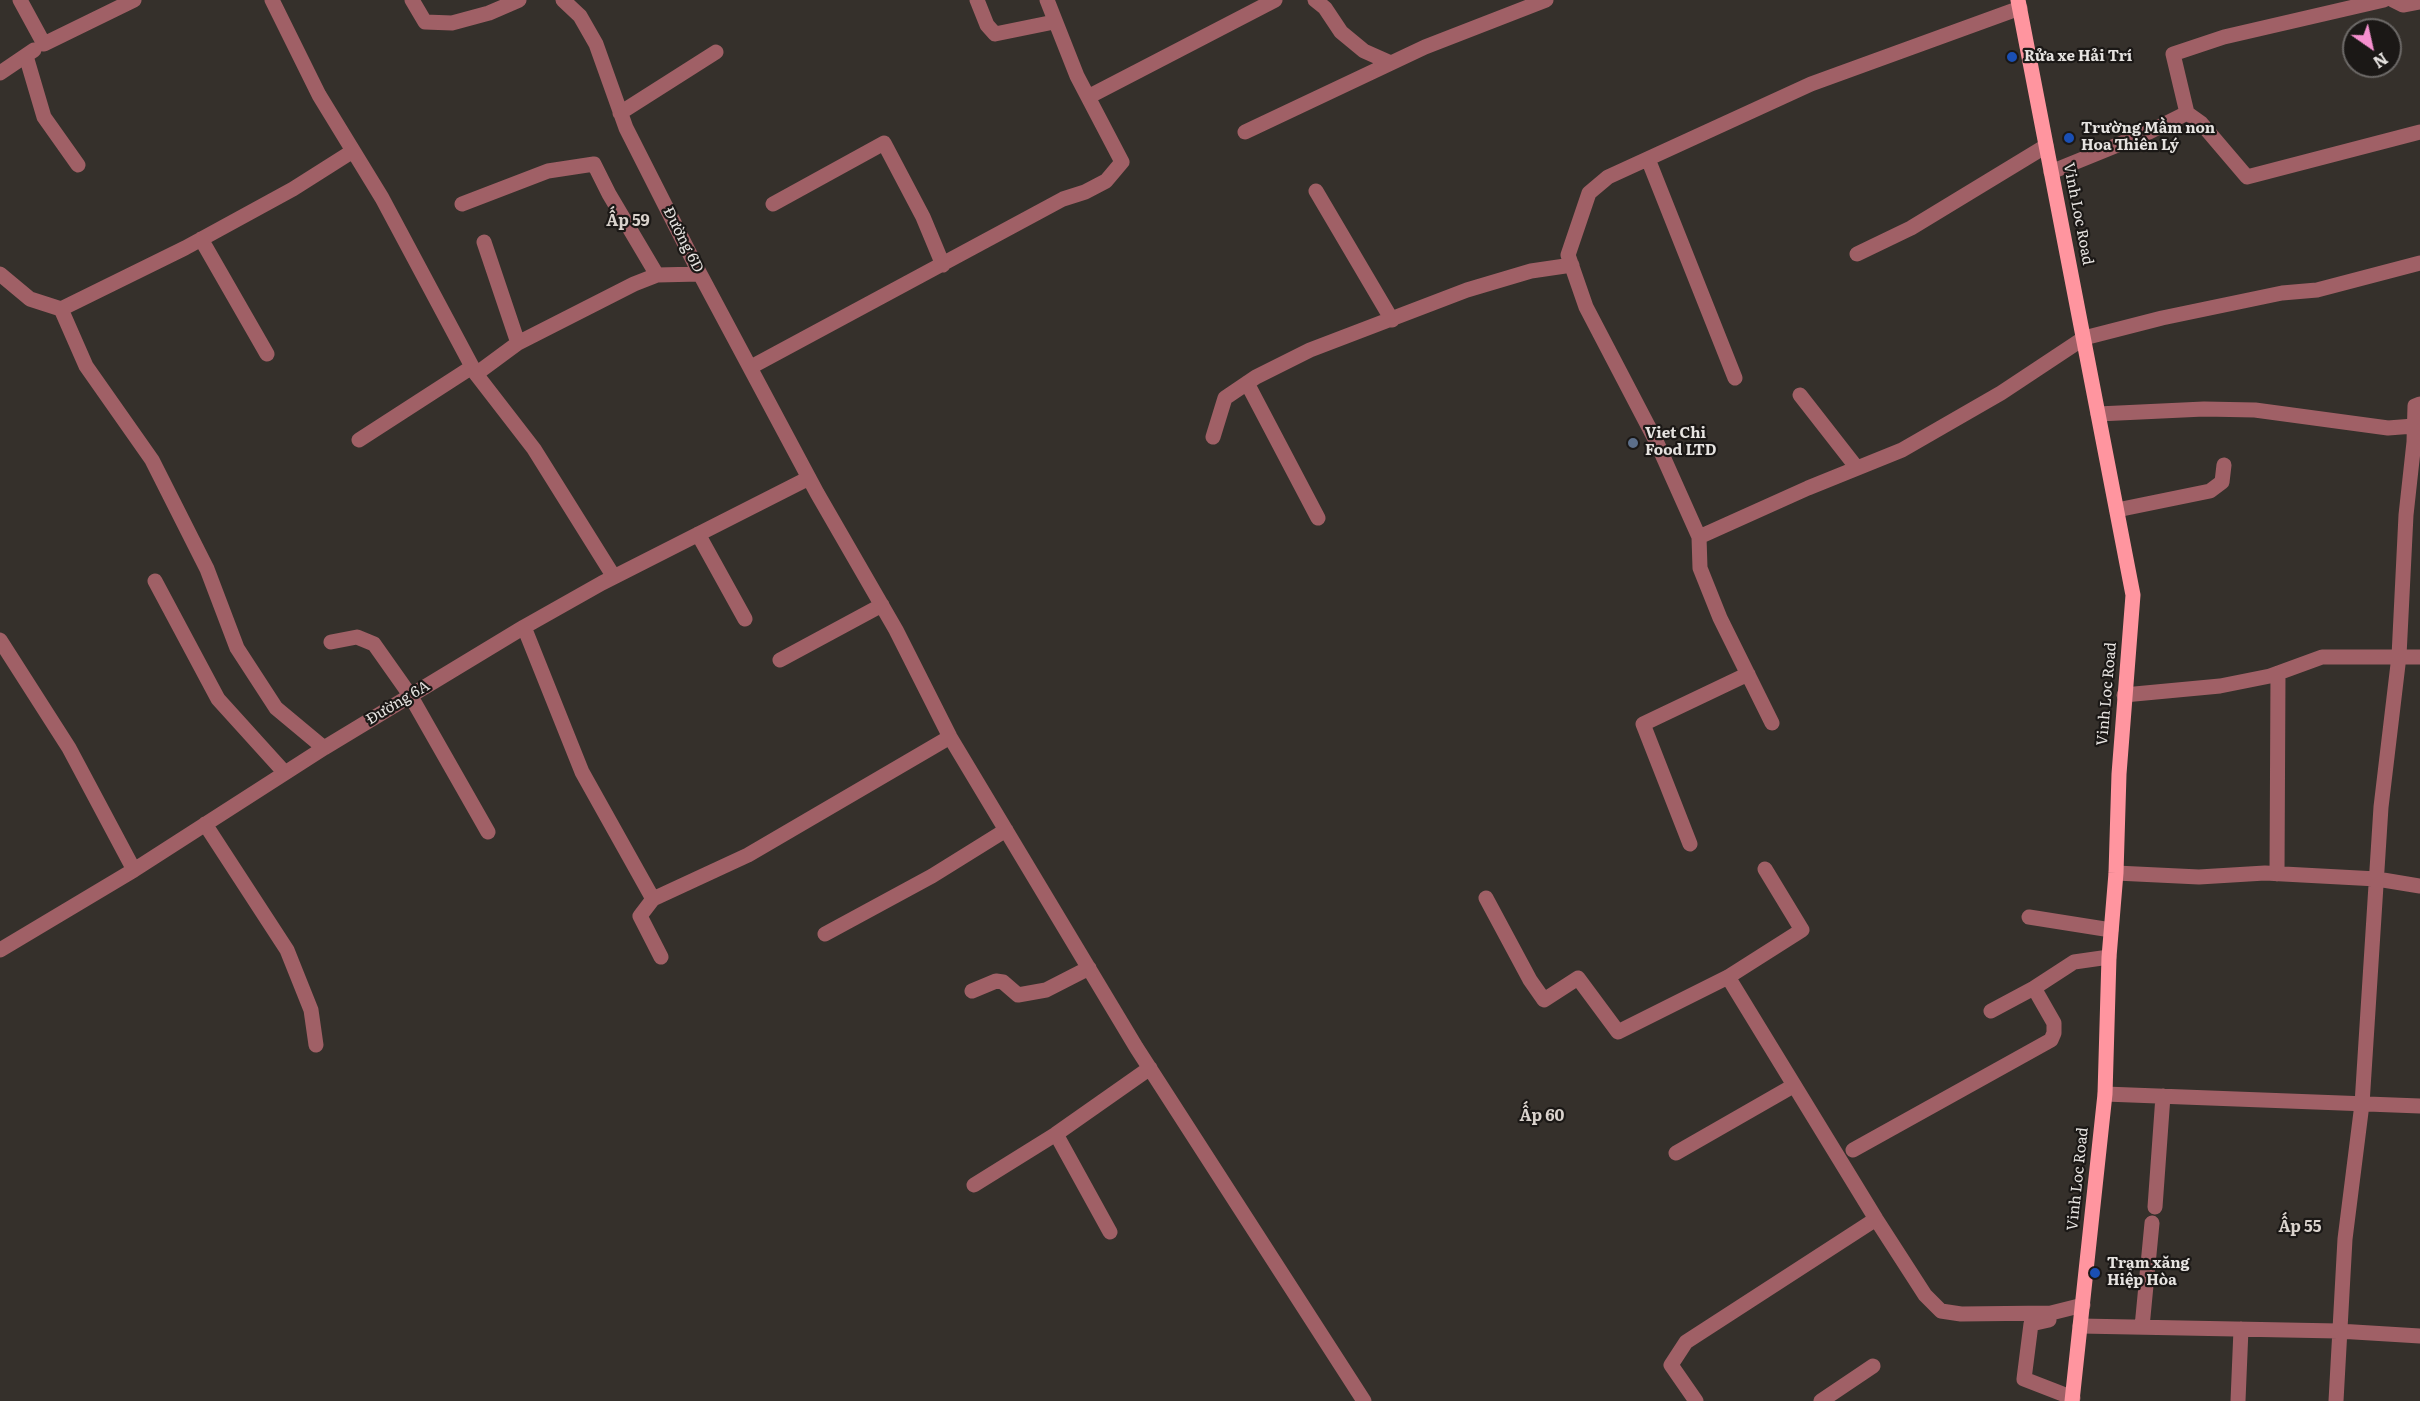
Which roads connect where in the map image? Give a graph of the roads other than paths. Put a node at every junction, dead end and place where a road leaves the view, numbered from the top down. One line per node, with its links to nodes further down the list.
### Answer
1 (20, 0): 17 (street)
2 (134, 0): 17 (street)
3 (272, 0): 28 (street)
4 (412, 0): 5 (street)
5 (519, 0)
6 (563, 0): 23 (street, Đường 6D)
7 (977, 0): 16 (street)
8 (1047, 0): 16 (street)
9 (1275, 0): 22 (street)
10 (1315, 0): 20 (street)
11 (1546, 0): 20 (street)
12 (2384, 0): 24 (street)
13 (2393, 0): 14 (street)
14 (2420, 2)
15 (2019, 4): 27 (main road, Vinh Loc Road); 29 (street)
16 (1054, 22): 22 (street)
17 (44, 44): 19 (street)
18 (716, 52): 23 (street)
19 (26, 56): 21 (street); 30 (street)
20 (1391, 63): 25 (street)
21 (0, 73)
22 (1088, 97): 39 (street)
23 (620, 113): 42 (street, Đường 6D)
24 (2187, 113): 26 (street); 31 (street)
25 (1245, 132)
26 (2420, 132)
27 (2046, 146): 31 (main road, Vinh Loc Road); 37 (street)
28 (353, 151): 35 (street); 50 (street)
29 (1648, 159): 40 (street); 51 (street)
30 (78, 165)
31 (2052, 172): 46 (main road, Vinh Loc Road)
32 (1316, 191): 45 (street)
33 (462, 204): 43 (street)
34 (773, 204): 39 (street)
35 (201, 239): 44 (street); 48 (street)
36 (484, 242): 47 (street)
37 (1857, 254)
38 (2420, 263): 46 (street)
39 (943, 265): 49 (street)
40 (1572, 265): 45 (street); 65 (street)
41 (0, 274): 44 (street)
42 (700, 274): 43 (street); 49 (street, Đường 6D)
43 (657, 275): 47 (street)
44 (61, 309): 82 (street)
45 (1392, 320): 52 (street)
46 (2084, 338): 55 (main road, Vinh Loc Road); 60 (street)
47 (518, 343): 50 (street)
48 (267, 354)
49 (751, 367): 61 (street, Đường 6D)
50 (474, 370): 58 (street); 66 (street)
51 (1735, 378)
52 (1247, 383): 57 (street); 63 (street)
53 (1800, 395): 60 (street)
54 (2420, 404): 56 (street)
55 (2098, 414): 56 (street); 62 (main road, Vinh Loc Road)
56 (2414, 426): 73 (street)
57 (1213, 437)
58 (359, 440)
59 (2224, 465): 62 (street)
60 (1857, 468): 65 (street)
61 (809, 478): 64 (street, Đường 6A); 68 (street, Đường 6D)
62 (2117, 510): 79 (main road, Vinh Loc Road)
63 (1318, 518)
64 (698, 534): 66 (street, Đường 6A); 69 (street)
65 (1699, 537): 77 (street)
66 (615, 577): 70 (street, Đường 6A)
67 (155, 581): 83 (street)
68 (882, 605): 75 (street); 81 (street, Đường 6D)
69 (745, 619)
70 (524, 627): 78 (street, Đường 6A); 95 (street)
71 (0, 640): 89 (street)
72 (331, 642): 78 (street)
73 (2399, 656): 74 (street); 76 (street); 92 (street)
74 (2420, 657)
75 (780, 660)
76 (2278, 673): 79 (street); 91 (street)
77 (1748, 674): 80 (street); 87 (street)
78 (410, 695): 82 (street, Đường 6A); 86 (street)
79 (2124, 695): 90 (main road, Vinh Loc Road)
80 (1772, 723)
81 (950, 737): 85 (street, Đường 6D); 95 (street)
82 (324, 748): 83 (street, Đường 6A)
83 (285, 772): 84 (street, Đường 6A)
84 (205, 824): 89 (street, Đường 6A); 107 (street)
85 (1006, 830): 98 (street); 102 (street, Đường 6D)
86 (488, 832)
87 (1690, 844)
88 (1765, 869): 103 (street)
89 (134, 870): 99 (street, Đường 6A)
90 (2116, 873): 91 (street); 97 (main road, Vinh Loc Road)
91 (2277, 874): 92 (street)
92 (2377, 879): 93 (street); 112 (street)
93 (2420, 886)
94 (1486, 898): 103 (street)
95 (653, 899): 100 (street)
96 (2029, 917): 97 (street)
97 (2111, 930): 101 (main road, Vinh Loc Road)
98 (825, 934)
99 (0, 950)
100 (661, 957)
101 (2109, 957): 104 (street); 110 (main road, Vinh Loc Road)
102 (1089, 968): 105 (street); 108 (street, Đường 6D)
103 (1728, 977): 109 (street)
104 (2034, 988): 106 (street); 115 (street)
105 (972, 991)
106 (1991, 1011)
107 (316, 1045)
108 (1150, 1068): 114 (street); 129 (street, Đường 6D)
109 (1793, 1086): 116 (street); 119 (street)
110 (2105, 1094): 111 (street); 122 (main road, Vinh Loc Road)
111 (2163, 1096): 112 (street); 118 (street)
112 (2362, 1104): 113 (street); 125 (street)
113 (2420, 1106)
114 (1056, 1134): 117 (street); 121 (street)
115 (1853, 1150)
116 (1676, 1153)
117 (974, 1185)
118 (2155, 1207)
119 (1876, 1219): 122 (street); 130 (street)
120 (2152, 1223): 123 (street)
121 (1110, 1232)
122 (2082, 1314): 123 (street); 128 (main road, Vinh Loc Road); 128 (street)
123 (2142, 1327): 124 (street)
124 (2241, 1329): 125 (street); 132 (street)
125 (2338, 1331): 126 (street); 133 (street)
126 (2420, 1335)
127 (1873, 1366): 131 (street)
128 (2072, 1399)
129 (1364, 1401)
130 (1696, 1401)
131 (1821, 1401)
132 (2238, 1401)
133 (2336, 1401)

